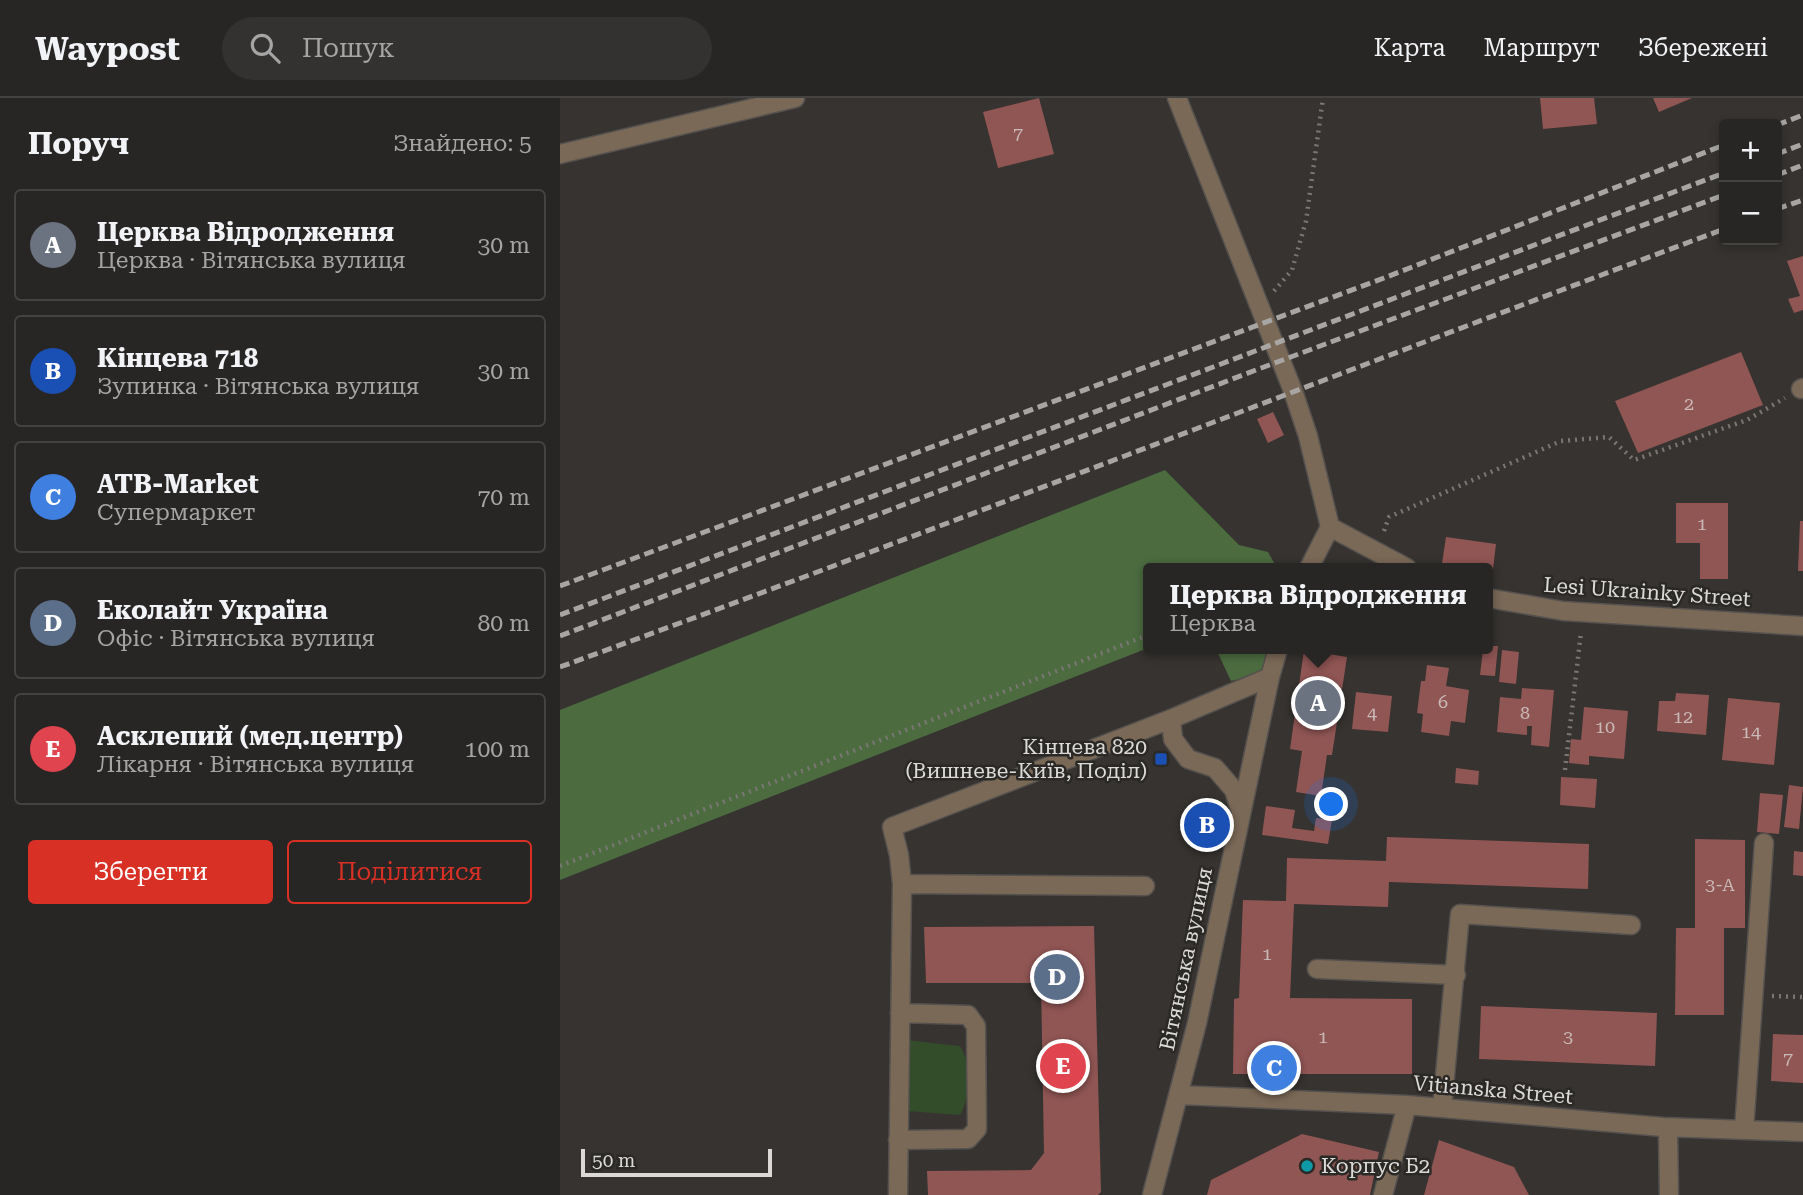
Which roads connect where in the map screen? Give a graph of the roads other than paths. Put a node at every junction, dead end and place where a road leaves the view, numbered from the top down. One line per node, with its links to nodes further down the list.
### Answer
1 (794, 98): 3 (street)
2 (1177, 98): 4 (street)
3 (560, 155)
4 (1330, 527): 5 (street); 6 (street)
5 (1312, 563)
6 (1398, 563)
7 (1493, 599): 8 (street, Lesi Ukrainky Street)
8 (1803, 626)
9 (1277, 654): 10 (street, Вітянська вулиця)
10 (1270, 677): 11 (street); 12 (street, Вітянська вулиця)
11 (1171, 719): 12 (street); 14 (street)
12 (1241, 813): 20 (street, Вітянська вулиця)
13 (1764, 843): 24 (street)
14 (902, 884): 15 (street); 19 (street)
15 (1145, 886)
16 (1631, 925): 18 (street)
17 (1317, 969): 18 (street)
18 (1455, 975): 22 (street)
19 (900, 1013): 26 (street); 26 (street)
20 (1179, 1095): 21 (street, Vitianska Street); 28 (street, Вітянська вулиця)
21 (1407, 1105): 22 (street, Vitianska Street); 29 (street)
22 (1442, 1108): 23 (street, Vitianska Street)
23 (1668, 1128): 24 (street, Vitianska Street); 30 (street)
24 (1744, 1130): 25 (street, Vitianska Street)
25 (1803, 1132)
26 (898, 1140): 27 (street)
27 (898, 1195)
28 (1152, 1195)
29 (1383, 1195)
30 (1669, 1195)

